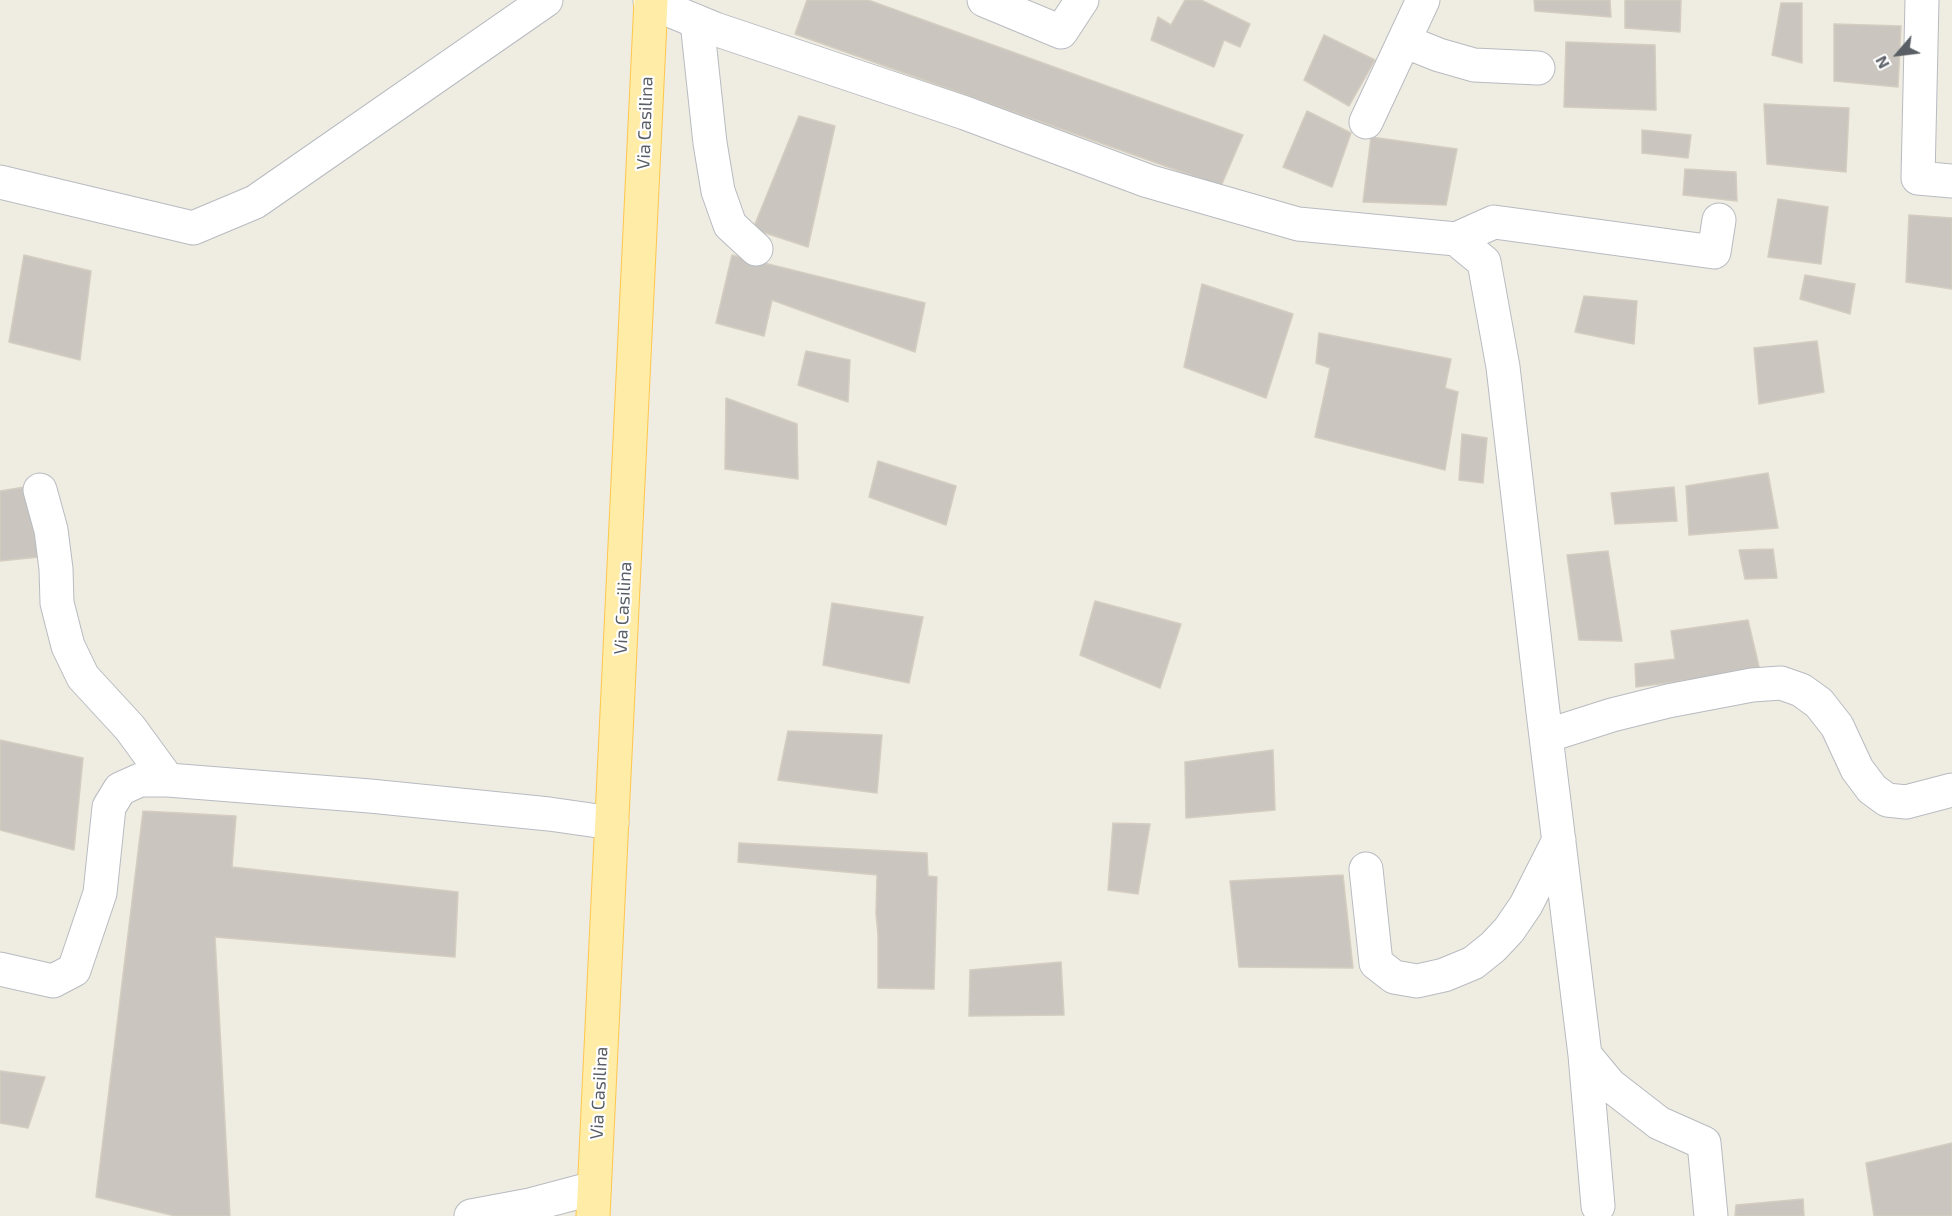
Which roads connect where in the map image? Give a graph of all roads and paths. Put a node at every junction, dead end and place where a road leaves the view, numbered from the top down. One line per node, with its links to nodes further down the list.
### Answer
1 (546, 0): 12 (street)
2 (984, 0): 3 (street)
3 (1082, 0)
4 (1423, 0): 8 (street)
5 (1922, 0): 11 (street)
6 (650, 1): 7 (street); 20 (main road, Via Casilina)
7 (697, 22): 14 (street); 15 (street)
8 (1404, 40): 9 (street); 10 (street)
9 (1538, 68)
10 (1366, 122)
11 (1952, 181)
12 (0, 182)
13 (1719, 220): 14 (street)
14 (1456, 239): 17 (street)
15 (756, 249)
16 (40, 490): 18 (street)
17 (1546, 736): 19 (street); 21 (street)
18 (168, 780): 20 (street); 23 (street)
19 (1952, 790)
20 (612, 823): 25 (main road, Via Casilina)
21 (1559, 840): 22 (street); 24 (street)
22 (1366, 868)
23 (0, 969)
24 (1585, 1055): 26 (street); 28 (street)
25 (594, 1202): 27 (street)
26 (1598, 1206)
27 (471, 1216)
28 (1711, 1216)

